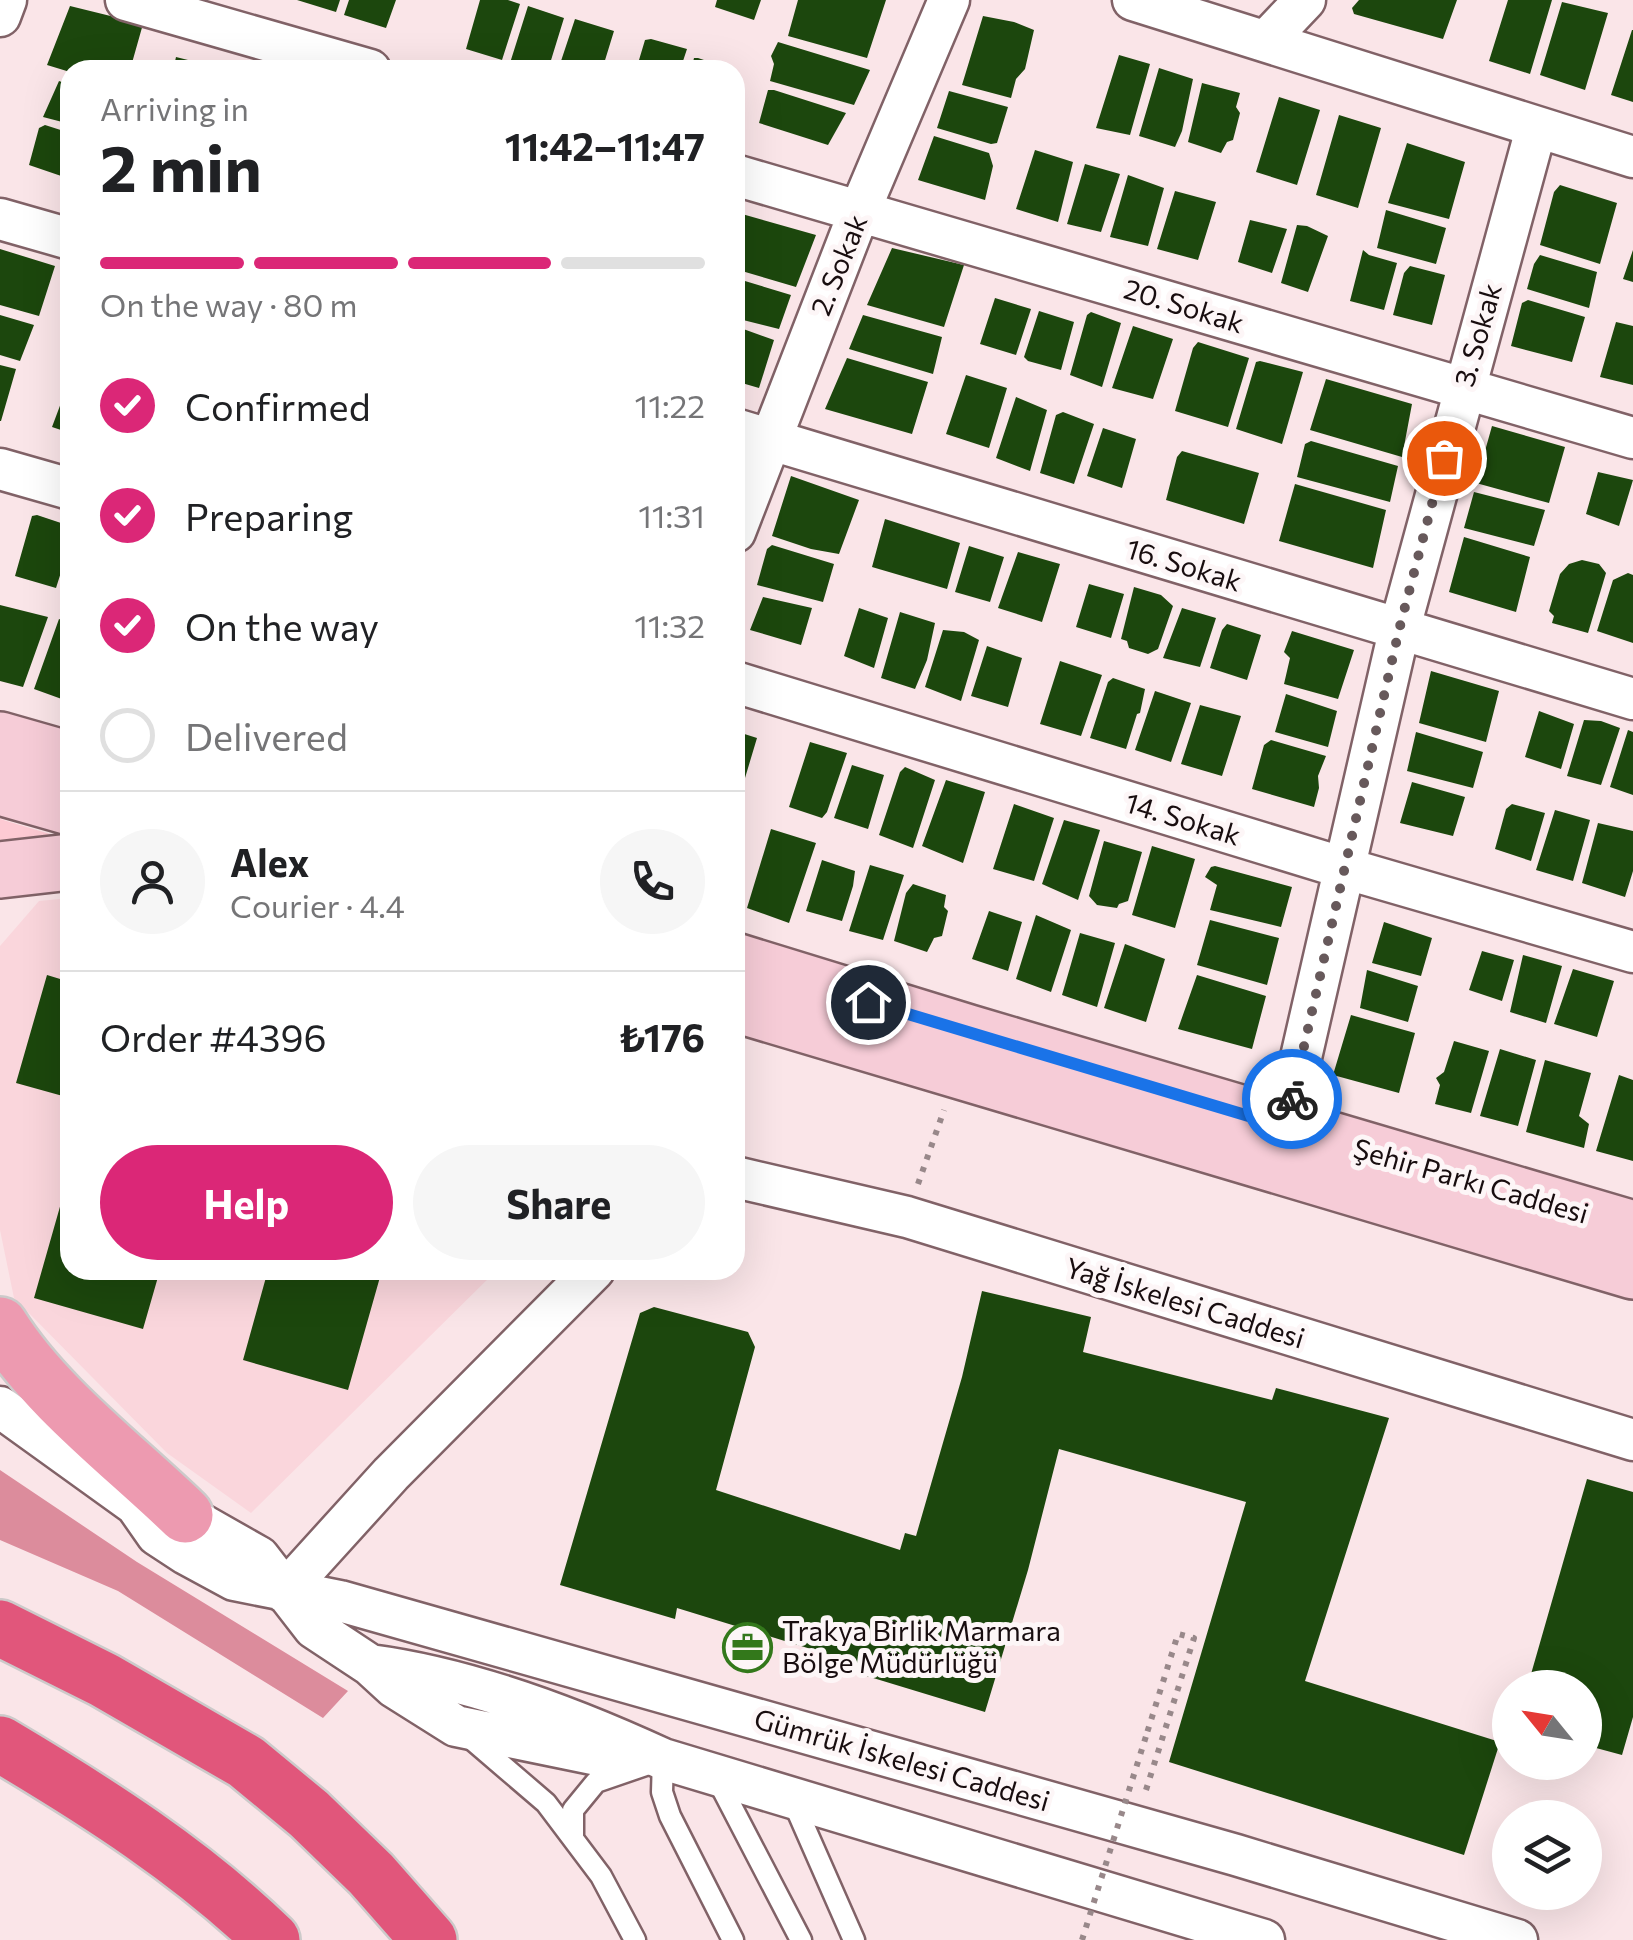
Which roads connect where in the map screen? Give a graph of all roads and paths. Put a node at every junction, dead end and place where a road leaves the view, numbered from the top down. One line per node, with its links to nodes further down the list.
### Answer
1 (6, 0): 6 (street)
2 (126, 0): 8 (street)
3 (950, 0): 12 (street, 2. Sokak)
4 (1133, 0): 7 (street)
5 (1305, 0): 7 (street)
6 (0, 16)
7 (1267, 40): 9 (street)
8 (335, 60)
9 (1536, 128): 10 (street); 15 (street, 3. Sokak)
10 (1633, 157)
11 (745, 177): 12 (street, 20. Sokak)
12 (860, 210): 15 (street, 20. Sokak); 16 (street, 2. Sokak)
13 (0, 219): 14 (street)
14 (60, 236)
15 (1462, 389): 17 (street, 20. Sokak); 21 (street, 3. Sokak)
16 (752, 434): 19 (street, 2. Sokak); 21 (street, 16. Sokak)
17 (1633, 438)
18 (0, 469): 20 (street)
19 (745, 474)
20 (60, 486)
21 (1399, 630): 23 (street, 16. Sokak); 30 (street, 3. Sokak)
22 (745, 685): 30 (street, 14. Sokak)
23 (1633, 699)
24 (0, 740): 25 (main road)
25 (60, 757)
26 (0, 787): 27 (main road)
27 (60, 804)
28 (60, 862): 31 (main road)
29 (60, 863): 32 (main road)
30 (1344, 868): 33 (street, 14. Sokak); 37 (street, 3. Sokak)
31 (0, 870)
32 (0, 898)
33 (1633, 952)
34 (745, 964): 37 (main road, Şehir Parkı Caddesi)
35 (745, 1007): 41 (main road, Şehir Parkı Caddesi)
36 (948, 1097): 39 (path)
37 (1285, 1127): 40 (main road, Şehir Parkı Caddesi)
38 (745, 1178): 45 (street, Yağ İskelesi Caddesi)
39 (914, 1194)
40 (1633, 1228)
41 (1633, 1271)
42 (584, 1280): 47 (street)
43 (0, 1326): 46 (main road)
44 (0, 1407): 46 (street)
45 (1633, 1440)
46 (161, 1510): 47 (street)
47 (284, 1592): 49 (street); 56 (street, Gümrük İskelesi Caddesi)
48 (0, 1628): 60 (highway)
49 (370, 1664): 50 (street); 52 (street)
50 (456, 1726): 52 (street); 57 (lane)
51 (0, 1744): 58 (highway)
52 (663, 1758): 54 (street); 57 (lane); 62 (lane)
53 (0, 1772): 58 (highway)
54 (714, 1773): 55 (street); 63 (lane)
55 (792, 1799): 64 (lane); 66 (street)
56 (1134, 1826): 65 (path, bridge); 67 (street, Gümrük İskelesi Caddesi)
57 (573, 1838): 61 (lane)
58 (171, 1854): 59 (highway)
59 (272, 1940)
60 (430, 1940)
61 (635, 1940)
62 (734, 1940)
63 (801, 1940)
64 (854, 1940)
65 (1082, 1940)
66 (1264, 1940)
67 (1517, 1940)

